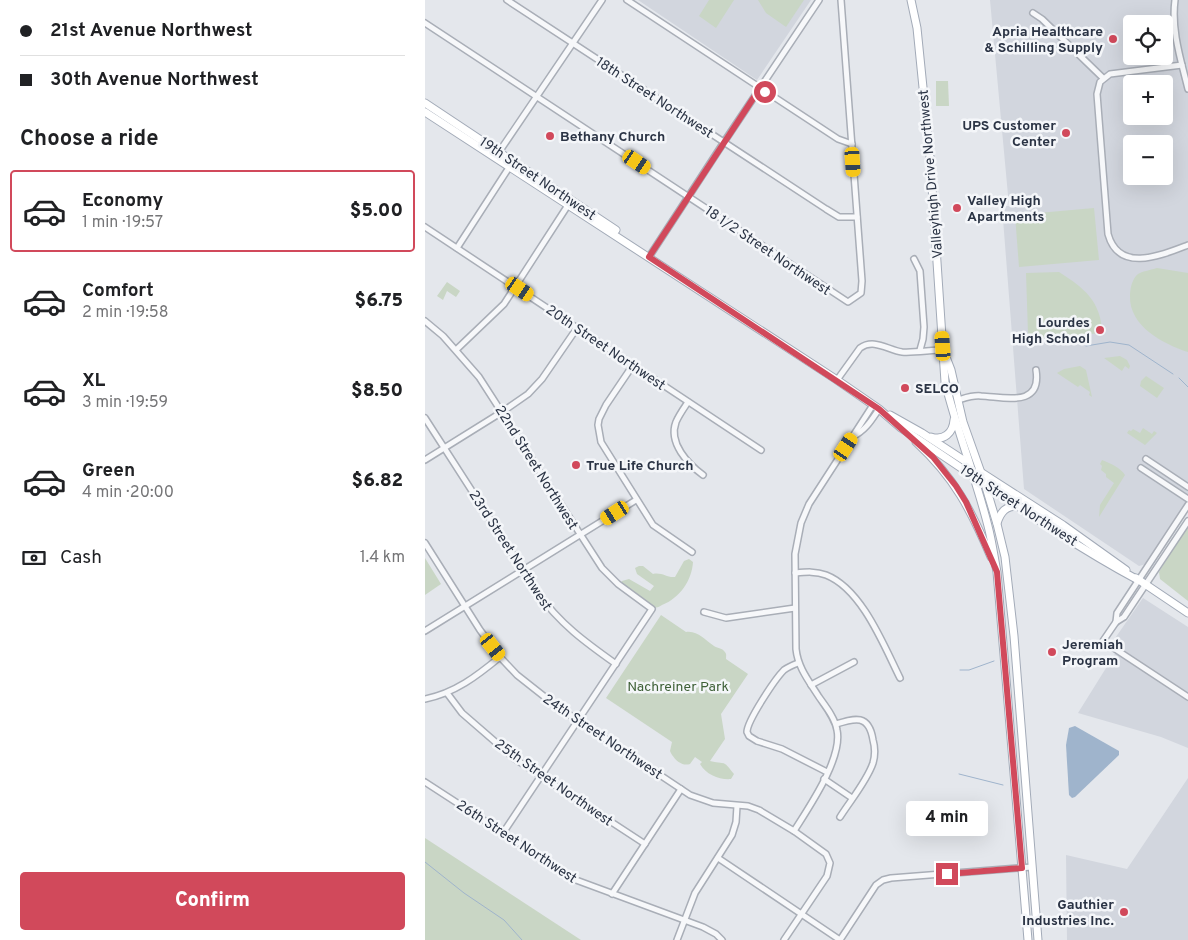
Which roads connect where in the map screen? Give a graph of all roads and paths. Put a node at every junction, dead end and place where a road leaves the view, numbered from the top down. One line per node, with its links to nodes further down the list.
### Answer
1 (507, 0): 10 (street, 18th Street Northwest)
2 (601, 0): 10 (street)
3 (627, 0): 13 (street)
4 (819, 0): 13 (street)
5 (841, 0): 19 (street)
6 (911, 0): 35 (main road, Valleyhigh Drive Northwest)
7 (1175, 0): 11 (street)
8 (1033, 13): 12 (street)
9 (425, 23): 15 (street, 18 1/2 Street Northwest)
10 (572, 43): 15 (street); 18 (street, 18th Street Northwest)
11 (1182, 66): 12 (street); 14 (street)
12 (1103, 78): 26 (street)
13 (760, 88): 18 (street); 19 (street)
14 (1188, 89)
15 (537, 96): 20 (street); 22 (street, 18 1/2 Street Northwest)
16 (425, 102): 20 (main road, 19th Street Northwest)
17 (425, 112): 20 (main road, 19th Street Northwest)
18 (724, 142): 22 (street); 24 (street, 18th Street Northwest)
19 (852, 144): 24 (street)
20 (497, 155): 21 (main road, 19th Street Northwest)
21 (511, 164): 23 (main road, 19th Street Northwest); 27 (street)
22 (688, 197): 24 (street, 18 1/2 Street Northwest); 28 (street)
23 (570, 203): 28 (main road, 19th Street Northwest); 30 (street)
24 (857, 217)
25 (425, 227): 27 (street, 20th Street Northwest)
26 (1188, 246)
27 (457, 248): 30 (street, 20th Street Northwest)
28 (649, 257): 38 (main road, 19th Street Northwest)
29 (914, 260): 34 (street)
30 (516, 286): 32 (street, 20th Street Northwest); 33 (street)
31 (425, 321): 33 (street, 22nd Street Northwest)
32 (577, 328): 36 (street, 20th Street Northwest); 42 (street)
33 (457, 349): 42 (street, 22nd Street Northwest)
34 (920, 350): 35 (street); 38 (street)
35 (943, 350): 39 (main road, Valleyhigh Drive Northwest); 43 (main road, Valleyhigh Drive Northwest)
36 (633, 365): 40 (street, 20th Street Northwest); 57 (street)
37 (1036, 370): 39 (street)
38 (837, 380): 41 (main road, 19th Street Northwest)
39 (958, 400): 53 (main road, Valleyhigh Drive Northwest)
40 (688, 402): 48 (street, 20th Street Northwest); 54 (street)
41 (876, 407): 45 (main road, 19th Street Northwest); 46 (main road, 19th Street Northwest); 68 (street)
42 (502, 412): 47 (street); 63 (street, 22nd Street Northwest)
43 (953, 417): 46 (main road); 51 (main road, Valleyhigh Drive Northwest)
44 (425, 418): 47 (street, 23rd Street Northwest)
45 (901, 428): 53 (main road, 19th Street Northwest); 67 (main road)
46 (922, 433): 51 (main road, 19th Street Northwest)
47 (445, 448): 50 (street); 66 (street, 23rd Street Northwest)
48 (761, 450)
49 (1147, 459): 56 (street)
50 (425, 460)
51 (968, 463): 53 (main road, Valleyhigh Drive Northwest)
52 (1141, 468): 58 (street)
53 (977, 473): 55 (main road, 19th Street Northwest); 67 (main road, Valleyhigh Drive Northwest); 69 (main road, 19th Street Northwest)
54 (703, 475)
55 (985, 484): 60 (main road, 19th Street Northwest); 62 (main road)
56 (1188, 487)
57 (636, 500): 63 (street); 65 (street)
58 (1188, 500)
59 (1188, 505): 69 (street)
60 (1019, 506): 62 (main road); 69 (main road, 19th Street Northwest)
61 (1188, 521): 70 (street)
62 (997, 524): 100 (main road)
63 (580, 536): 66 (street); 80 (street, 22nd Street Northwest)
64 (425, 543): 71 (street, 24th Street Northwest)
65 (692, 552)
66 (523, 571): 71 (street); 80 (street, 23rd Street Northwest)
67 (997, 572): 101 (main road, Valleyhigh Drive Northwest)
68 (795, 573): 72 (street); 81 (street)
69 (1138, 580): 70 (main road, 19th Street Northwest); 75 (street)
70 (1145, 585): 74 (main road, 19th Street Northwest); 75 (street)
71 (465, 607): 76 (street); 77 (street, 24th Street Northwest)
72 (795, 608): 73 (street); 79 (street)
73 (704, 612)
74 (1188, 613)
75 (1116, 622): 84 (street)
76 (425, 631)
77 (500, 657): 83 (street); 86 (street, 24th Street Northwest)
78 (855, 662): 82 (street)
79 (798, 663): 82 (street); 88 (street)
80 (617, 664): 86 (street)
81 (900, 678)
82 (811, 685): 87 (street)
83 (447, 693): 85 (street); 89 (street, 25th Street Northwest)
84 (1188, 696)
85 (425, 699)
86 (579, 720): 89 (street); 92 (street, 24th Street Northwest)
87 (836, 724): 88 (street); 93 (street)
88 (827, 772): 90 (street)
89 (541, 776): 97 (street); 98 (street, 25th Street Northwest)
90 (824, 779): 93 (street); 96 (street)
91 (425, 782): 97 (street, 26th Street Northwest)
92 (681, 789): 94 (street, 24th Street Northwest); 98 (street)
93 (852, 798): 95 (street)
94 (737, 806): 96 (street, 24th Street Northwest); 99 (street)
95 (840, 817)
96 (794, 831): 103 (street, 24th Street Northwest)
97 (503, 833): 102 (street, 26th Street Northwest)
98 (645, 844): 102 (street)
99 (717, 858): 103 (street); 104 (street)
100 (1032, 867): 101 (street); 110 (main road)
101 (1022, 868): 108 (street); 109 (main road, Valleyhigh Drive Northwest)
102 (612, 894): 104 (street, 26th Street Northwest)
103 (801, 915): 107 (street); 108 (street)
104 (684, 920): 105 (street); 106 (street, 26th Street Northwest)
105 (677, 940)
106 (722, 940)
107 (784, 940)
108 (840, 940)
109 (1028, 940)
110 (1038, 940)

